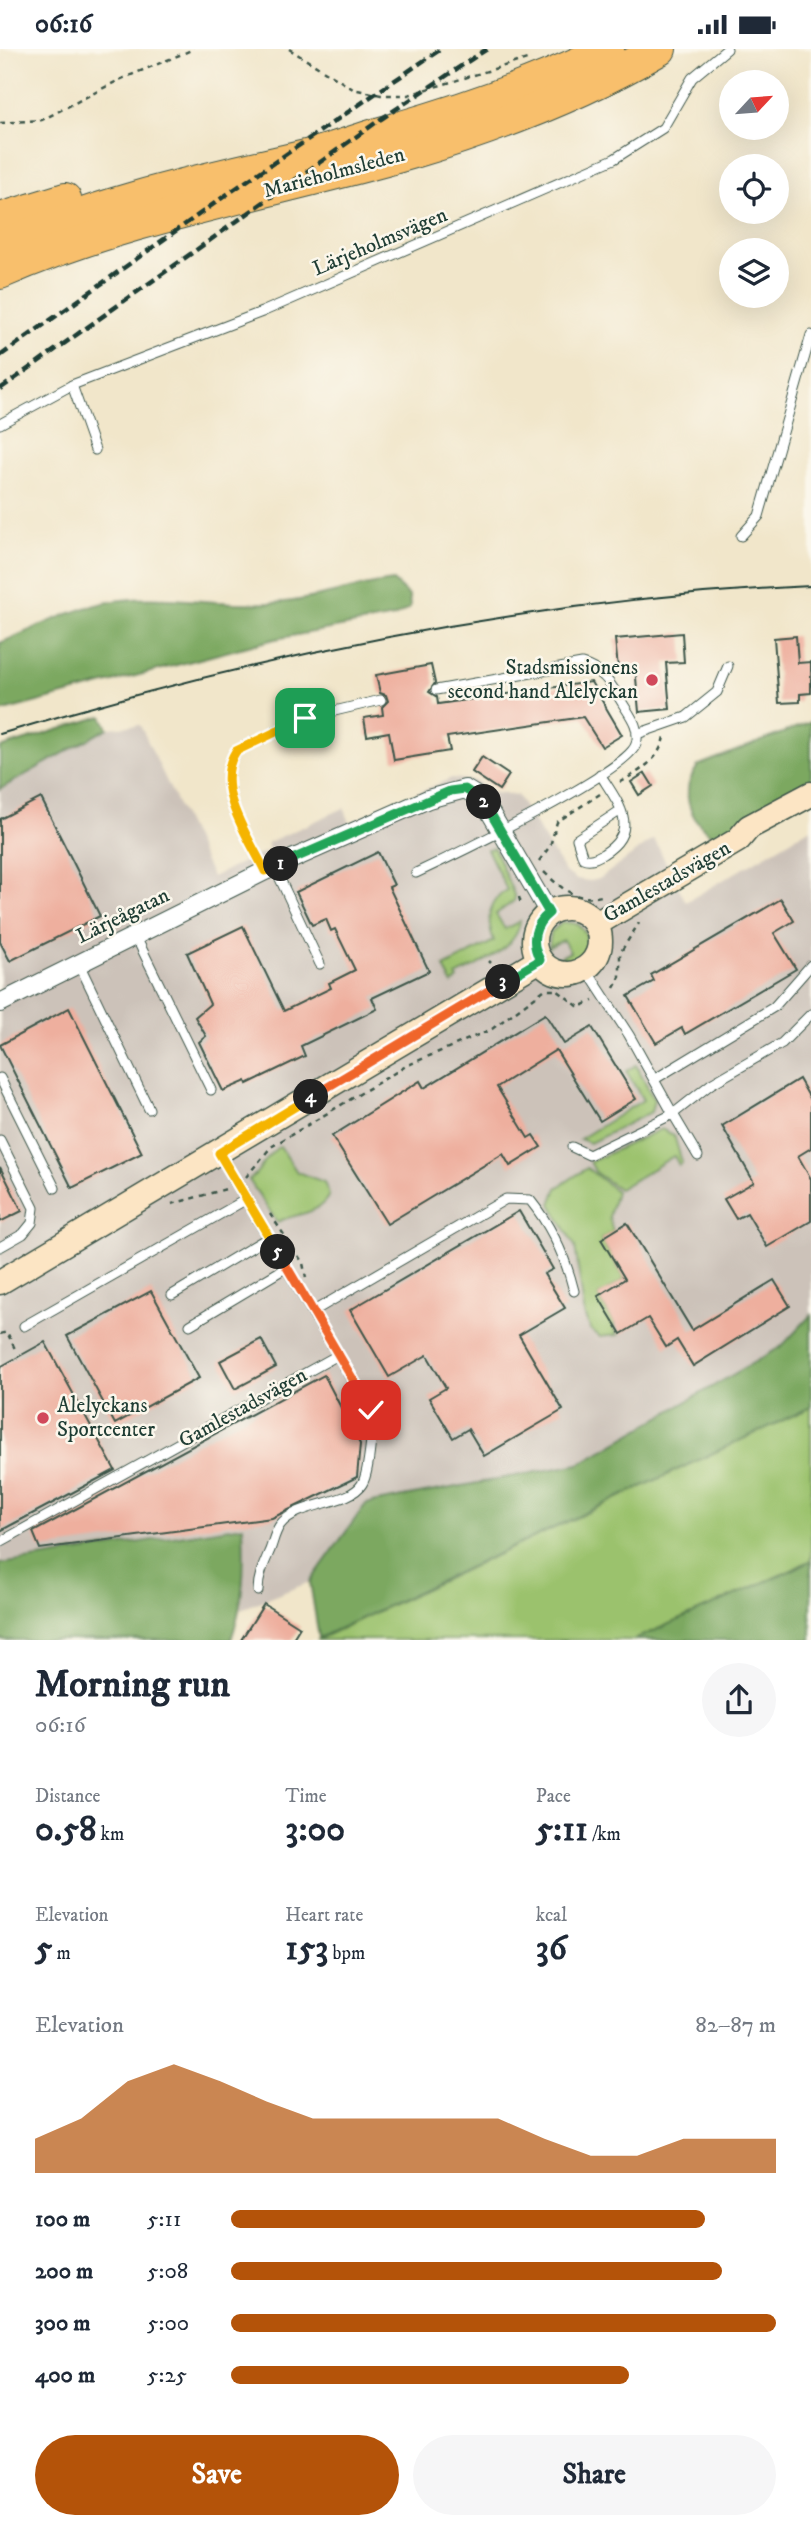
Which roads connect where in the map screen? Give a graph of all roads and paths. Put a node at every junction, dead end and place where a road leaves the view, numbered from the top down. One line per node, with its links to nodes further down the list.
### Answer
1 (194, 49): 7 (path)
2 (289, 49): 6 (path)
3 (608, 49): 8 (highway, Marieholmsleden)
4 (660, 49): 11 (highway, Marieholmsleden)
5 (727, 49): 13 (lane, Lärjeholmsvägen)
6 (529, 58)
7 (0, 123)
8 (316, 153): 9 (highway); 10 (highway, Marieholmsleden)
9 (0, 219)
10 (0, 247)
11 (0, 273)
12 (811, 335): 16 (lane)
13 (72, 385): 14 (lane, Lärjeholmsvägen); 15 (lane)
14 (0, 424)
15 (95, 450)
16 (741, 535)
17 (728, 666): 20 (lane)
18 (436, 690): 20 (lane)
19 (381, 700): 27 (lane)
20 (637, 734): 21 (lane)
21 (600, 774): 24 (lane); 25 (lane)
22 (811, 794): 26 (street, Gamlestadsvägen)
23 (811, 807): 26 (street, Gamlestadsvägen)
24 (621, 810): 24 (lane)
25 (503, 831): 27 (street, Lärjeågatan); 28 (lane); 31 (street, Lärjeågatan)
26 (738, 840): 32 (street, Gamlestadsvägen)
27 (270, 869): 34 (street, Lärjeågatan); 37 (lane)
28 (415, 873)
29 (518, 894): 30 (path)
30 (522, 904)
31 (549, 913): 32 (street, Gamlestadsvägen); 35 (street)
32 (596, 923): 39 (street, Gamlestadsvägen)
33 (633, 929): 40 (path)
34 (135, 935): 36 (street, Lärjeågatan); 45 (lane)
35 (540, 960): 39 (street); 50 (street)
36 (79, 964): 41 (street, Lärjeågatan); 46 (lane)
37 (320, 964)
38 (811, 965): 44 (lane)
39 (586, 968): 40 (lane)
40 (603, 995): 44 (lane); 52 (path)
41 (0, 1003)
42 (811, 1014): 47 (lane)
43 (0, 1078): 53 (lane)
44 (655, 1080): 47 (lane)
45 (211, 1090)
46 (149, 1109)
47 (673, 1114): 49 (lane); 51 (lane)
48 (0, 1140): 57 (lane)
49 (572, 1147)
50 (219, 1153): 52 (lane); 59 (street)
51 (698, 1156)
52 (237, 1184): 54 (lane); 55 (path)
53 (55, 1188)
54 (245, 1200): 56 (lane); 64 (lane)
55 (164, 1208)
56 (269, 1237): 58 (lane); 61 (lane)
57 (0, 1247)
58 (287, 1267): 62 (lane); 63 (lane)
59 (0, 1282)
60 (574, 1291): 62 (lane)
61 (172, 1295)
62 (312, 1312): 67 (lane)
63 (190, 1325)
64 (24, 1326)
65 (0, 1334): 66 (path)
66 (15, 1349)
67 (338, 1355): 68 (lane, Gamlestadsvägen); 69 (lane)
68 (0, 1542)
69 (258, 1591)

